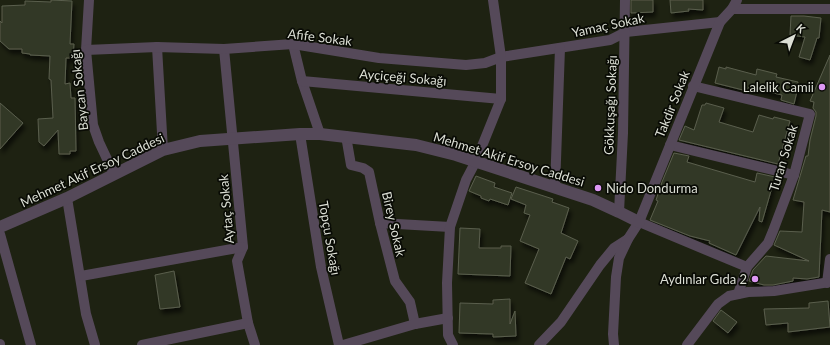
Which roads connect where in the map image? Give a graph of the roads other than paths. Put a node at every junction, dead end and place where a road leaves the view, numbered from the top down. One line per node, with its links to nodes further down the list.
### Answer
1 (89, 0): 12 (street, Baycan Sokağı)
2 (494, 0): 13 (street)
3 (625, 0): 7 (street, Gökkuşağı Sokağı)
4 (735, 4): 5 (street); 6 (street, Takdir Sokak)
5 (827, 6)
6 (720, 22): 7 (street, Yamaç Sokak); 15 (street, Takdir Sokak)
7 (626, 32): 10 (street, Yamaç Sokak); 28 (street, Gökkuşağı Sokağı)
8 (293, 44): 11 (street, Afife Sokak); 13 (street, Afife Sokak); 14 (street)
9 (157, 47): 11 (street, Afife Sokak); 12 (street, Afife Sokak); 22 (street)
10 (560, 48): 13 (street, Yamaç Sokak); 26 (street)
11 (224, 49): 20 (street, Aytaç Sokak)
12 (86, 50): 24 (street, Baycan Sokağı)
13 (501, 57): 16 (street)
14 (302, 81): 16 (street, Ayçiçeği Sokağı); 18 (street)
15 (693, 86): 21 (street, Takdir Sokak); 25 (street, Turan Sokak)
16 (501, 99): 23 (street)
17 (300, 134): 18 (street, Mehmet Akif Ersoy Caddesi); 20 (street, Mehmet Akif Ersoy Caddesi); 48 (street, Topçu Sokağı)
18 (320, 134): 19 (street, Mehmet Akif Ersoy Caddesi)
19 (346, 136): 23 (street, Mehmet Akif Ersoy Caddesi); 30 (street, Birey Sokak)
20 (232, 139): 22 (street, Mehmet Akif Ersoy Caddesi); 35 (street, Aytaç Sokak)
21 (670, 145): 25 (street); 29 (street, Takdir Sokak)
22 (163, 150): 24 (street, Mehmet Akif Ersoy Caddesi)
23 (476, 161): 26 (street, Mehmet Akif Ersoy Caddesi); 32 (street)
24 (114, 174): 27 (street, Mehmet Akif Ersoy Caddesi)
25 (794, 175): 37 (street, Turan Sokak)
26 (555, 188): 28 (street, Mehmet Akif Ersoy Caddesi)
27 (67, 198): 31 (street, Mehmet Akif Ersoy Caddesi); 38 (street)
28 (619, 212): 29 (street, Mehmet Akif Ersoy Caddesi)
29 (639, 222): 34 (street, Takdir Sokak); 37 (street)
30 (380, 223): 32 (street); 43 (street, Birey Sokak)
31 (0, 227)
32 (450, 227): 41 (street)
33 (0, 234): 44 (street)
34 (628, 239): 51 (street); 52 (street)
35 (243, 248): 38 (street); 42 (street, Aytaç Sokak)
36 (830, 259): 39 (street)
37 (747, 267): 40 (street, Turan Sokak)
38 (81, 276): 45 (street)
39 (828, 283): 40 (street)
40 (738, 294): 53 (street)
41 (448, 318): 43 (street); 50 (street)
42 (248, 323): 46 (street); 47 (street, Aytaç Sokak)
43 (415, 324): 49 (street)
44 (31, 345)
45 (95, 345)
46 (142, 345)
47 (255, 345)
48 (339, 345)
49 (344, 345)
50 (453, 345)
51 (539, 345)
52 (614, 345)
53 (687, 345)

